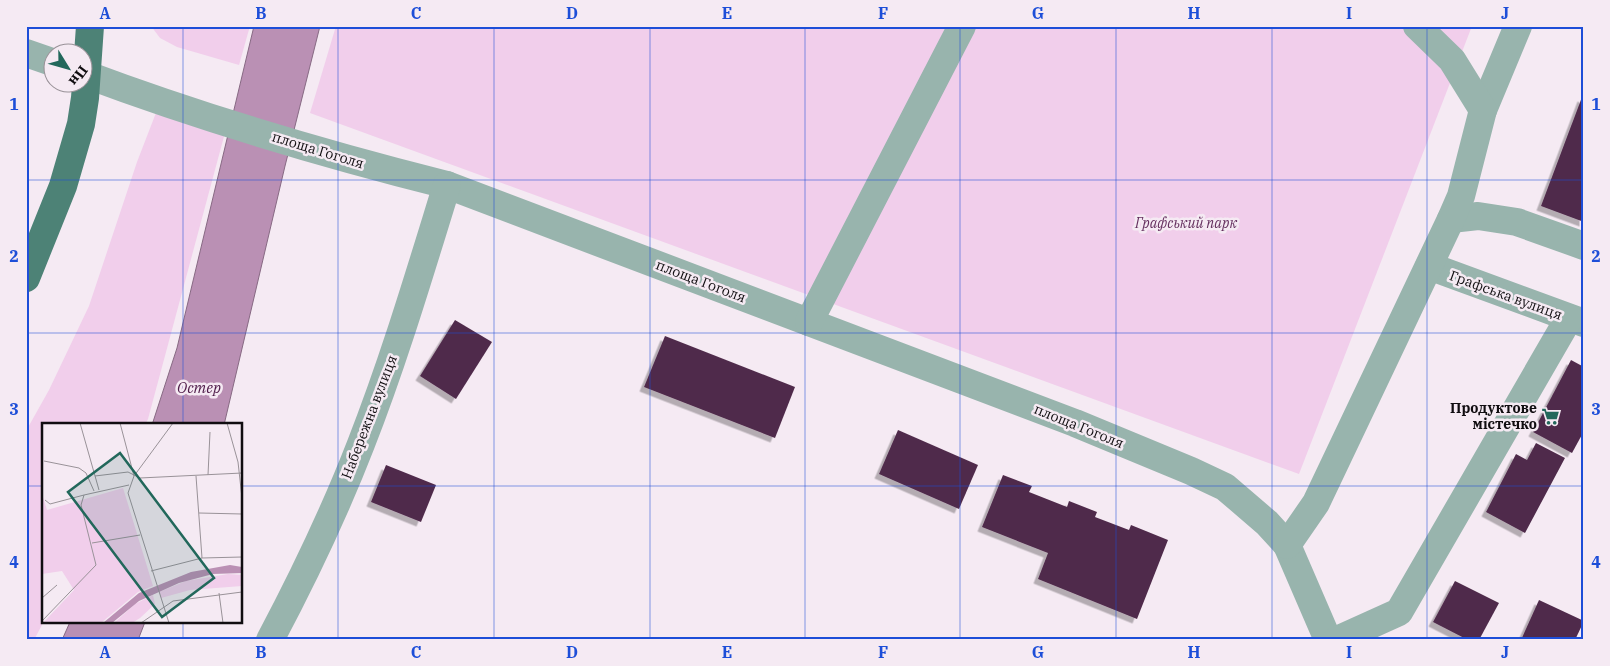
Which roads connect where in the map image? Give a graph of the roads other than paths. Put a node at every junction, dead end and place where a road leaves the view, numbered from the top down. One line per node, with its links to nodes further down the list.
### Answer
1 (90, 26): 5 (main road)
2 (962, 26): 17 (street)
3 (1417, 26): 10 (street)
4 (1518, 26): 10 (street)
5 (88, 42)
6 (26, 53): 7 (street)
7 (42, 59)
8 (92, 77): 11 (street, площа Гоголя)
9 (84, 92): 15 (main road)
10 (1483, 110): 12 (street)
11 (448, 186): 17 (street, площа Гоголя); 19 (street, Набережна вулиця)
12 (1451, 219): 13 (street); 14 (street)
13 (1584, 246)
14 (1429, 266): 16 (street, Графська вулиця); 18 (street)
15 (26, 278)
16 (1576, 320): 21 (street)
17 (809, 322): 18 (street, площа Гоголя)
18 (1287, 545): 20 (street, площа Гоголя)
19 (270, 640)
20 (1328, 640)
21 (1337, 640)

